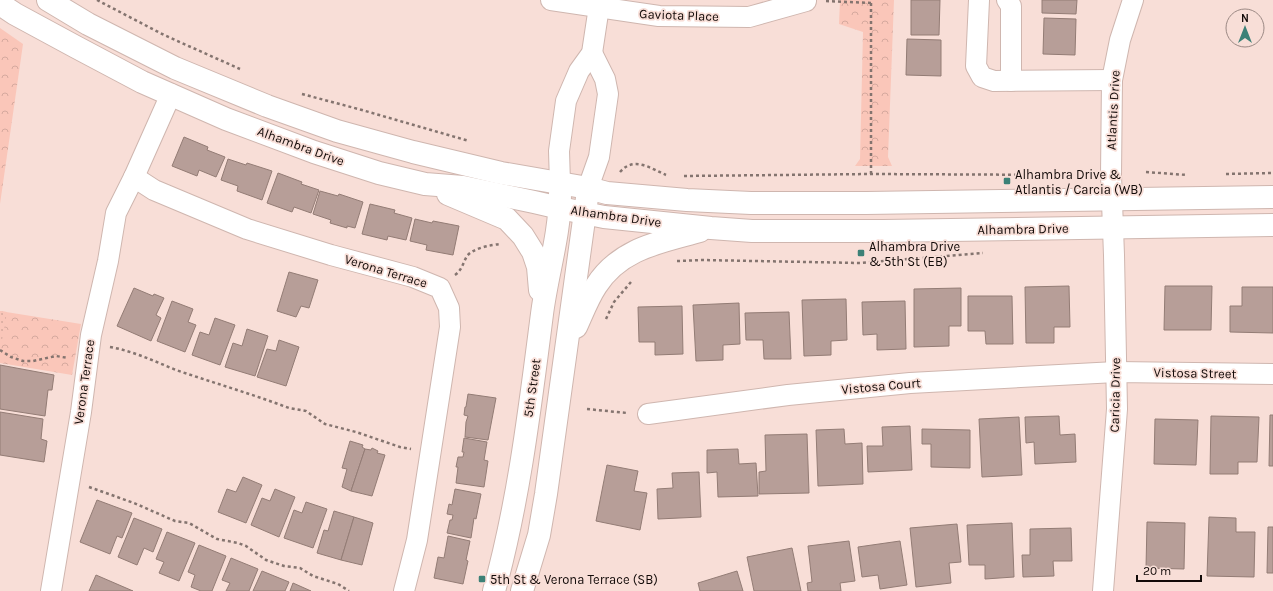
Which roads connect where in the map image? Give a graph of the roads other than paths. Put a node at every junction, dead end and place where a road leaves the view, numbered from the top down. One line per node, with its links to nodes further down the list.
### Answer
1 (48, 0): 14 (main road, Alhambra Drive)
2 (551, 0): 8 (street, Gaviota Place)
3 (979, 0): 11 (street)
4 (1007, 0): 11 (street)
5 (1133, 0): 10 (street, Atlantis Drive)
6 (806, 1): 8 (street, Gaviota Place)
7 (0, 4): 12 (main road, Alhambra Drive)
8 (599, 4): 9 (street)
9 (592, 53): 14 (street); 16 (street)
10 (1112, 80): 11 (street); 18 (street, Atlantis Drive)
11 (1011, 81)
12 (171, 94): 13 (street, Verona Terrace); 15 (main road, Alhambra Drive)
13 (134, 177): 29 (street, Verona Terrace); 30 (street, Verona Terrace)
14 (560, 183): 16 (main road, Alhambra Drive); 19 (main road, 5th Street)
15 (425, 184): 19 (main road, Alhambra Drive); 24 (main road)
16 (588, 188): 18 (main road, Alhambra Drive); 20 (main road)
17 (1273, 197): 18 (main road, Alhambra Drive)
18 (1112, 199): 23 (street, Caricia Drive)
19 (560, 208): 20 (main road, Alhambra Drive); 24 (main road, 5th Street)
20 (584, 213): 22 (main road, Alhambra Drive); 25 (main road)
21 (1273, 225): 23 (main road, Alhambra Drive)
22 (711, 228): 23 (main road, Alhambra Drive); 25 (main road)
23 (1113, 228): 26 (street, Caricia Drive)
24 (542, 312): 31 (main road, 5th Street)
25 (567, 345): 32 (main road)
26 (1116, 372): 27 (street, Vistosa Street); 28 (street, Vistosa Court); 33 (street, Caricia Drive)
27 (1273, 374)
28 (648, 414)
29 (51, 591)
30 (404, 591)
31 (494, 591)
32 (522, 591)
33 (1103, 591)

